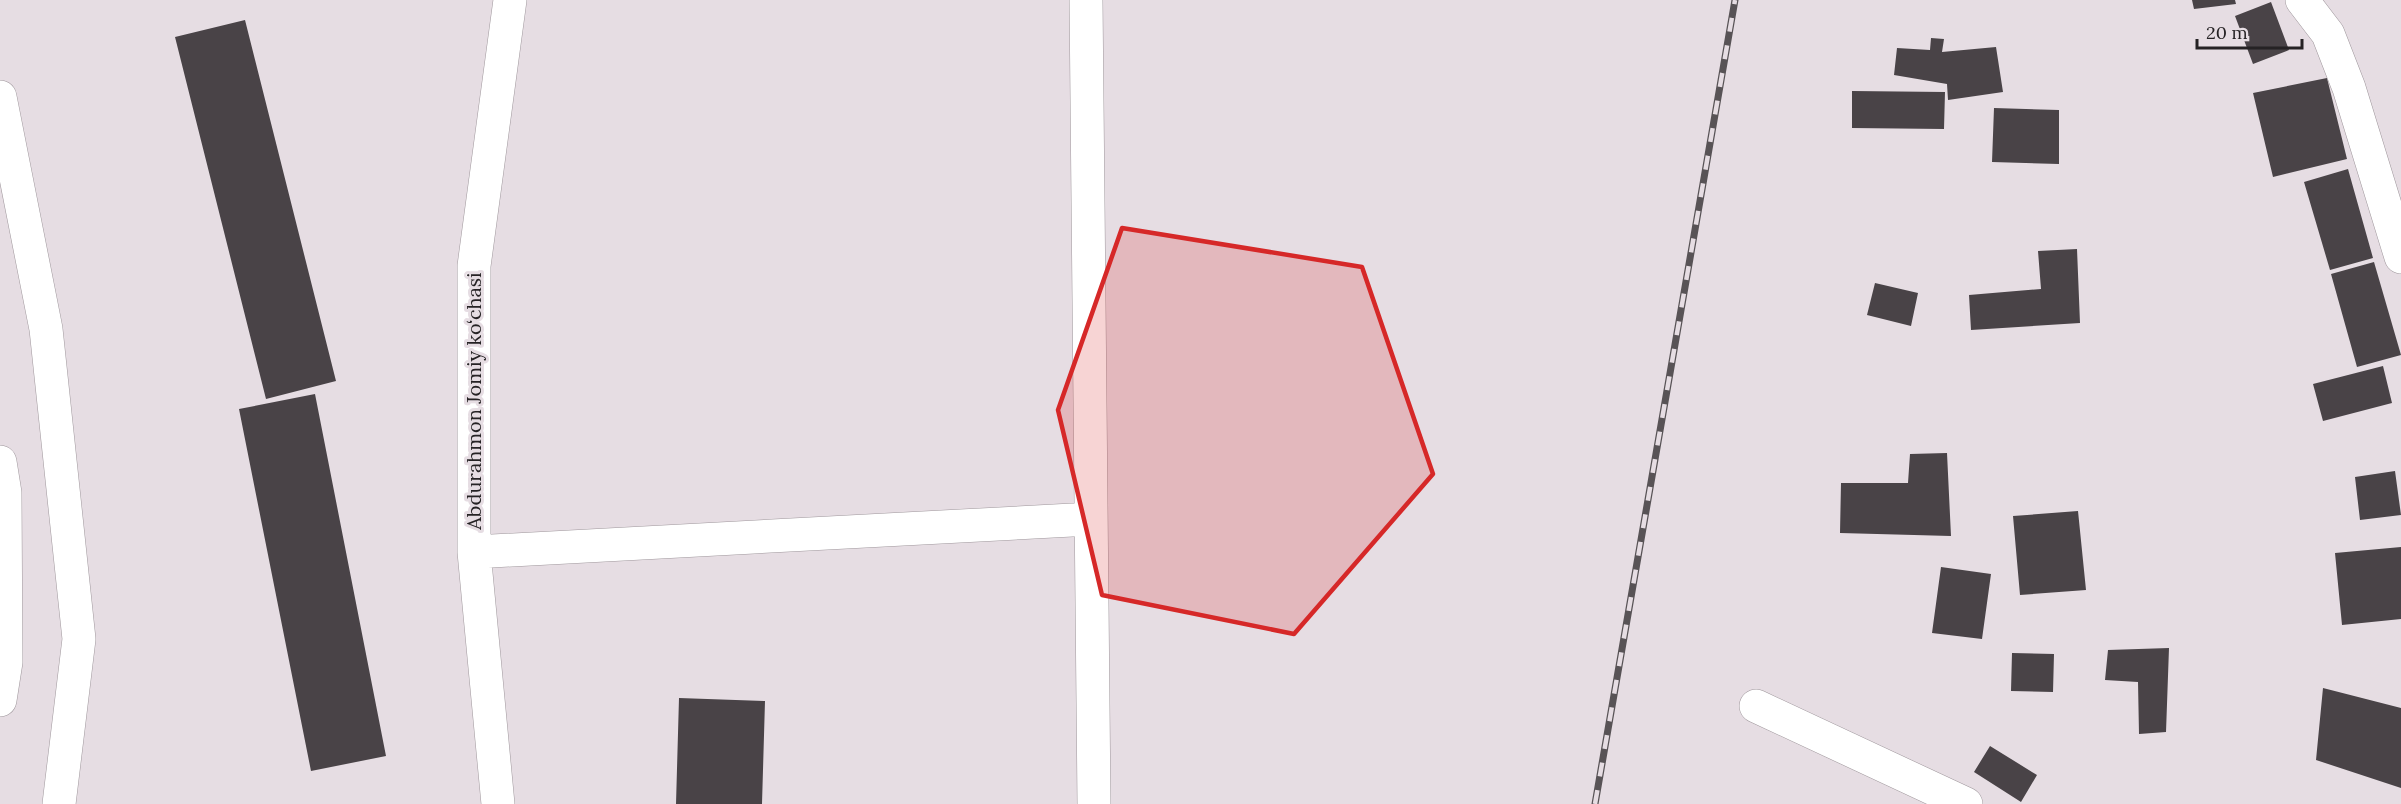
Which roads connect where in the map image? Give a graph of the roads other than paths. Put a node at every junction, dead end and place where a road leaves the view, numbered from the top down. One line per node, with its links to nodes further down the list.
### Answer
1 (510, 0): 8 (street, Abdurahmon Jomiy ko‘chasi)
2 (1086, 0): 7 (street)
3 (2302, 0): 5 (street)
4 (0, 97): 11 (street)
5 (2401, 257)
6 (0, 462): 9 (street)
7 (1091, 519): 8 (street); 13 (street)
8 (474, 552): 12 (street, Abdurahmon Jomiy ko‘chasi)
9 (0, 700)
10 (1756, 706): 14 (street)
11 (59, 804)
12 (498, 804)
13 (1094, 804)
14 (1966, 804)

